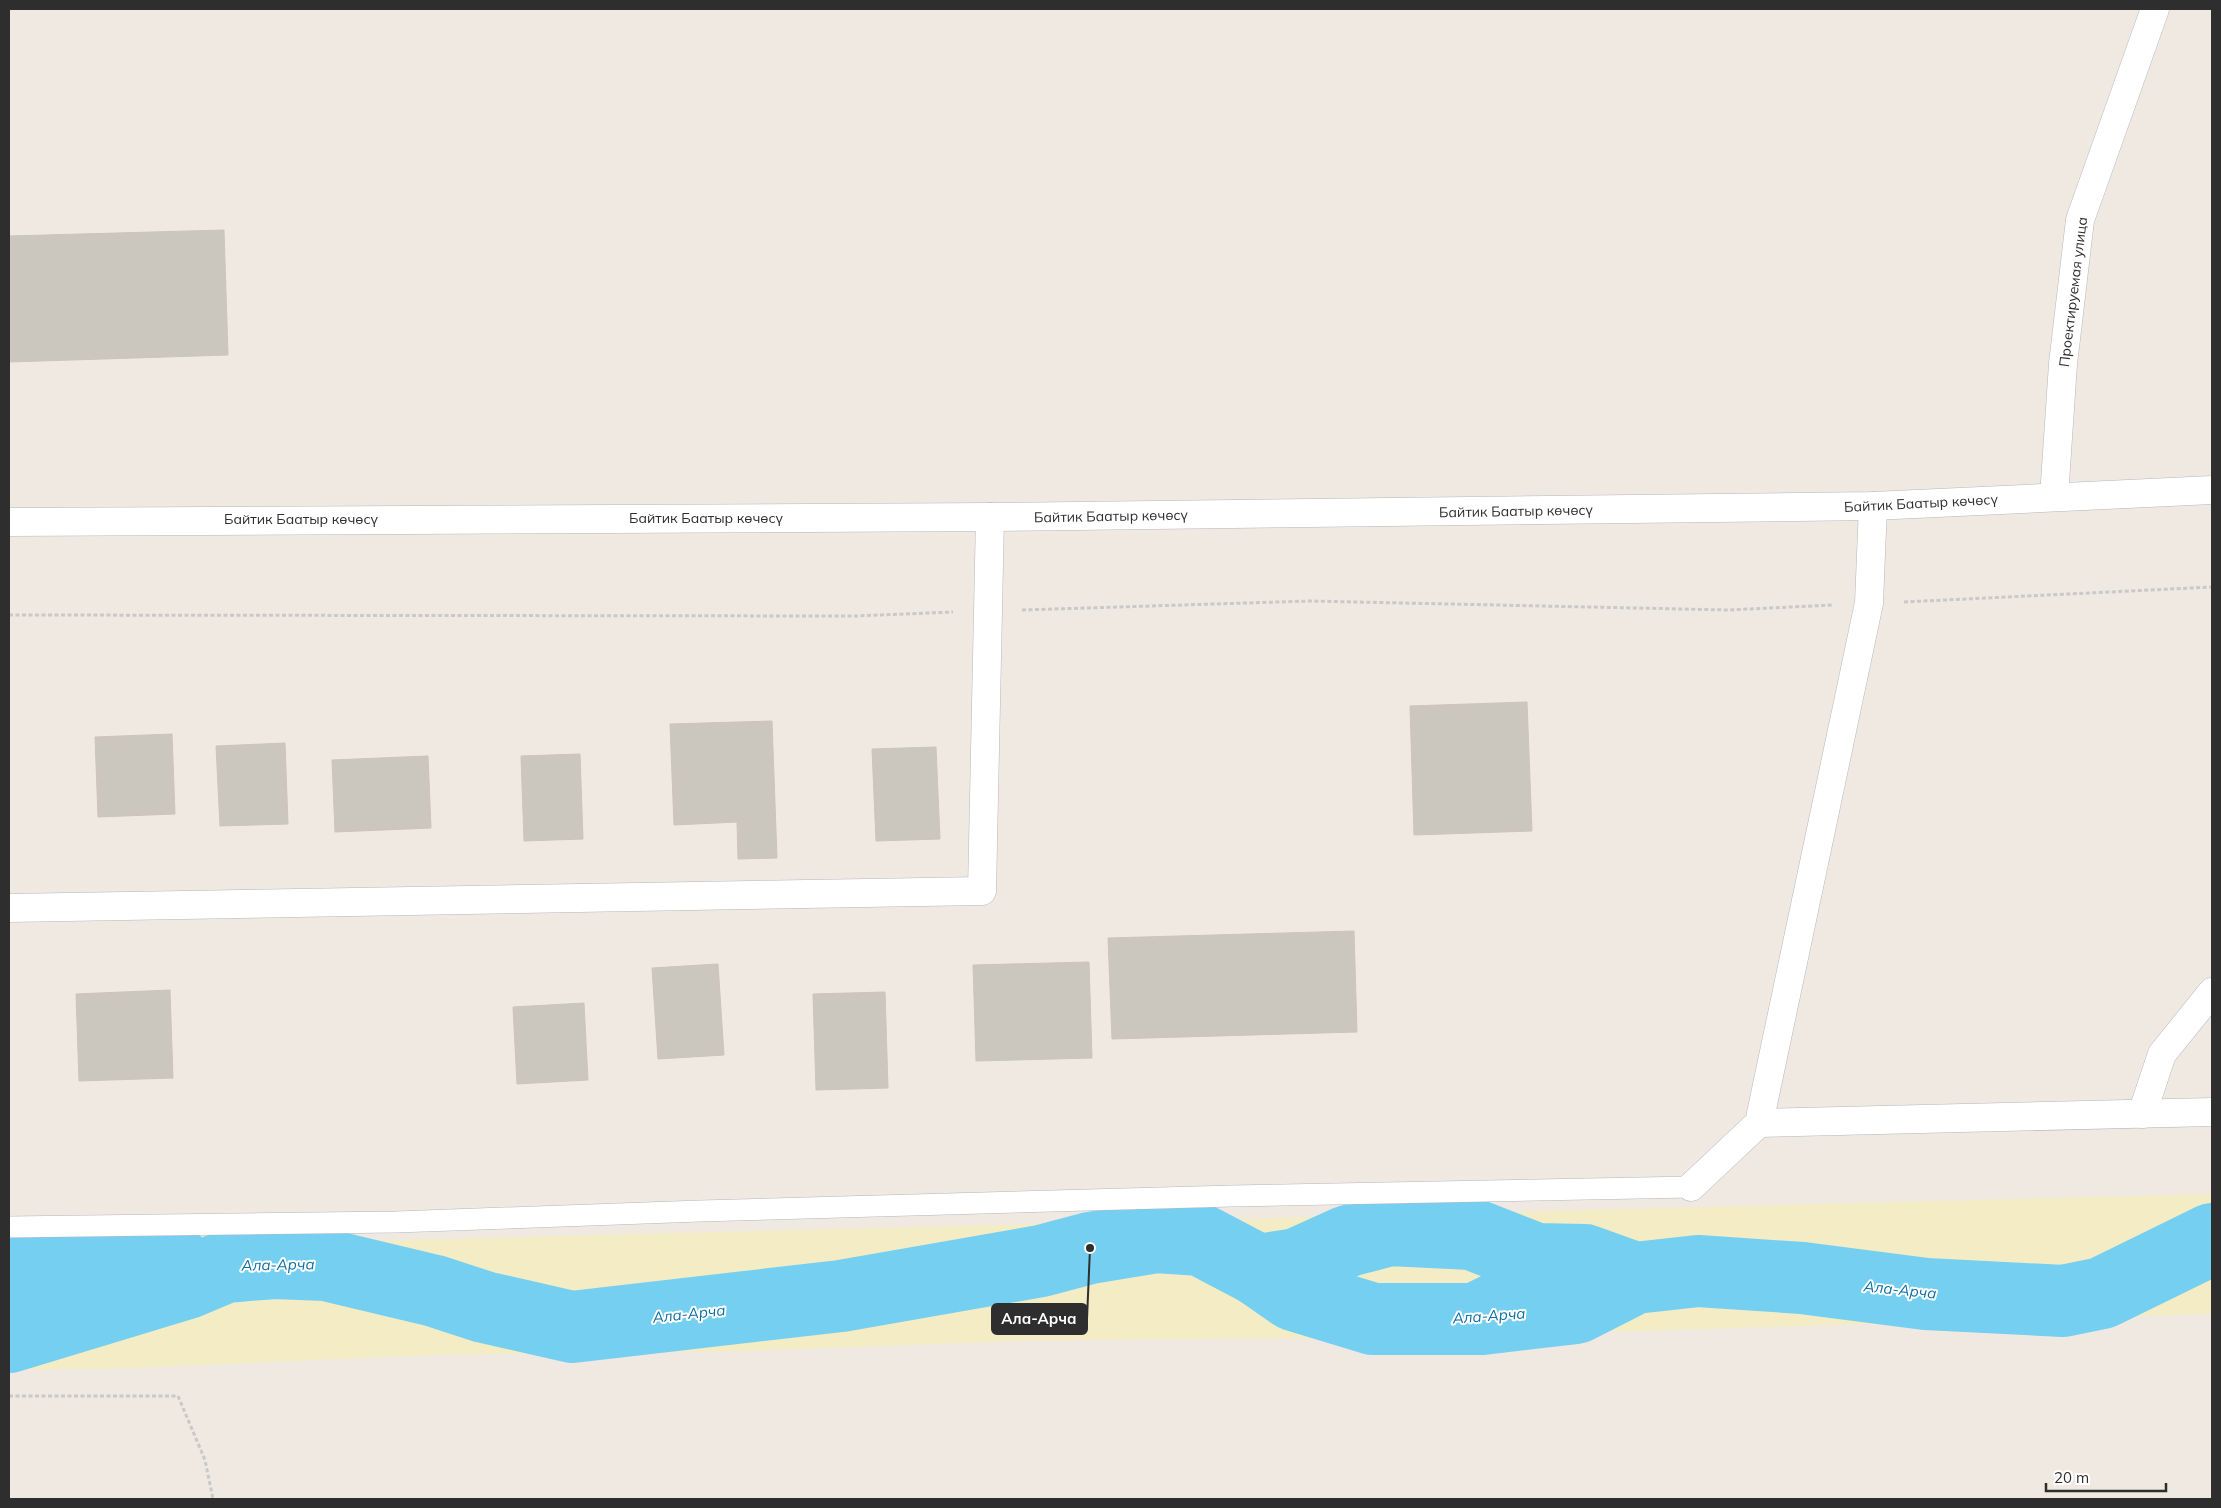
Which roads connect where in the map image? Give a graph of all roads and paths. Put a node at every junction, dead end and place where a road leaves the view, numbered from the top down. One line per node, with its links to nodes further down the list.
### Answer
1 (2155, 9): 3 (street, Проектируемая улица)
2 (2212, 490): 3 (street, Байтик Баатыр көчөсү)
3 (2054, 497): 4 (street, Байтик Баатыр көчөсү)
4 (1873, 506): 5 (street, Байтик Баатыр көчөсү); 8 (street)
5 (990, 517): 6 (street, Байтик Баатыр көчөсү); 9 (street)
6 (9, 522)
7 (2212, 587): 8 (path)
8 (1869, 603): 9 (path); 15 (street)
9 (988, 611): 10 (path); 11 (street)
10 (9, 615)
11 (9, 908)
12 (2212, 992): 14 (street)
13 (2212, 1112): 14 (street)
14 (2142, 1114): 15 (street)
15 (1759, 1123): 16 (street)
16 (1691, 1187): 17 (lane)
17 (9, 1227)
18 (9, 1396): 19 (path)
19 (213, 1499)

